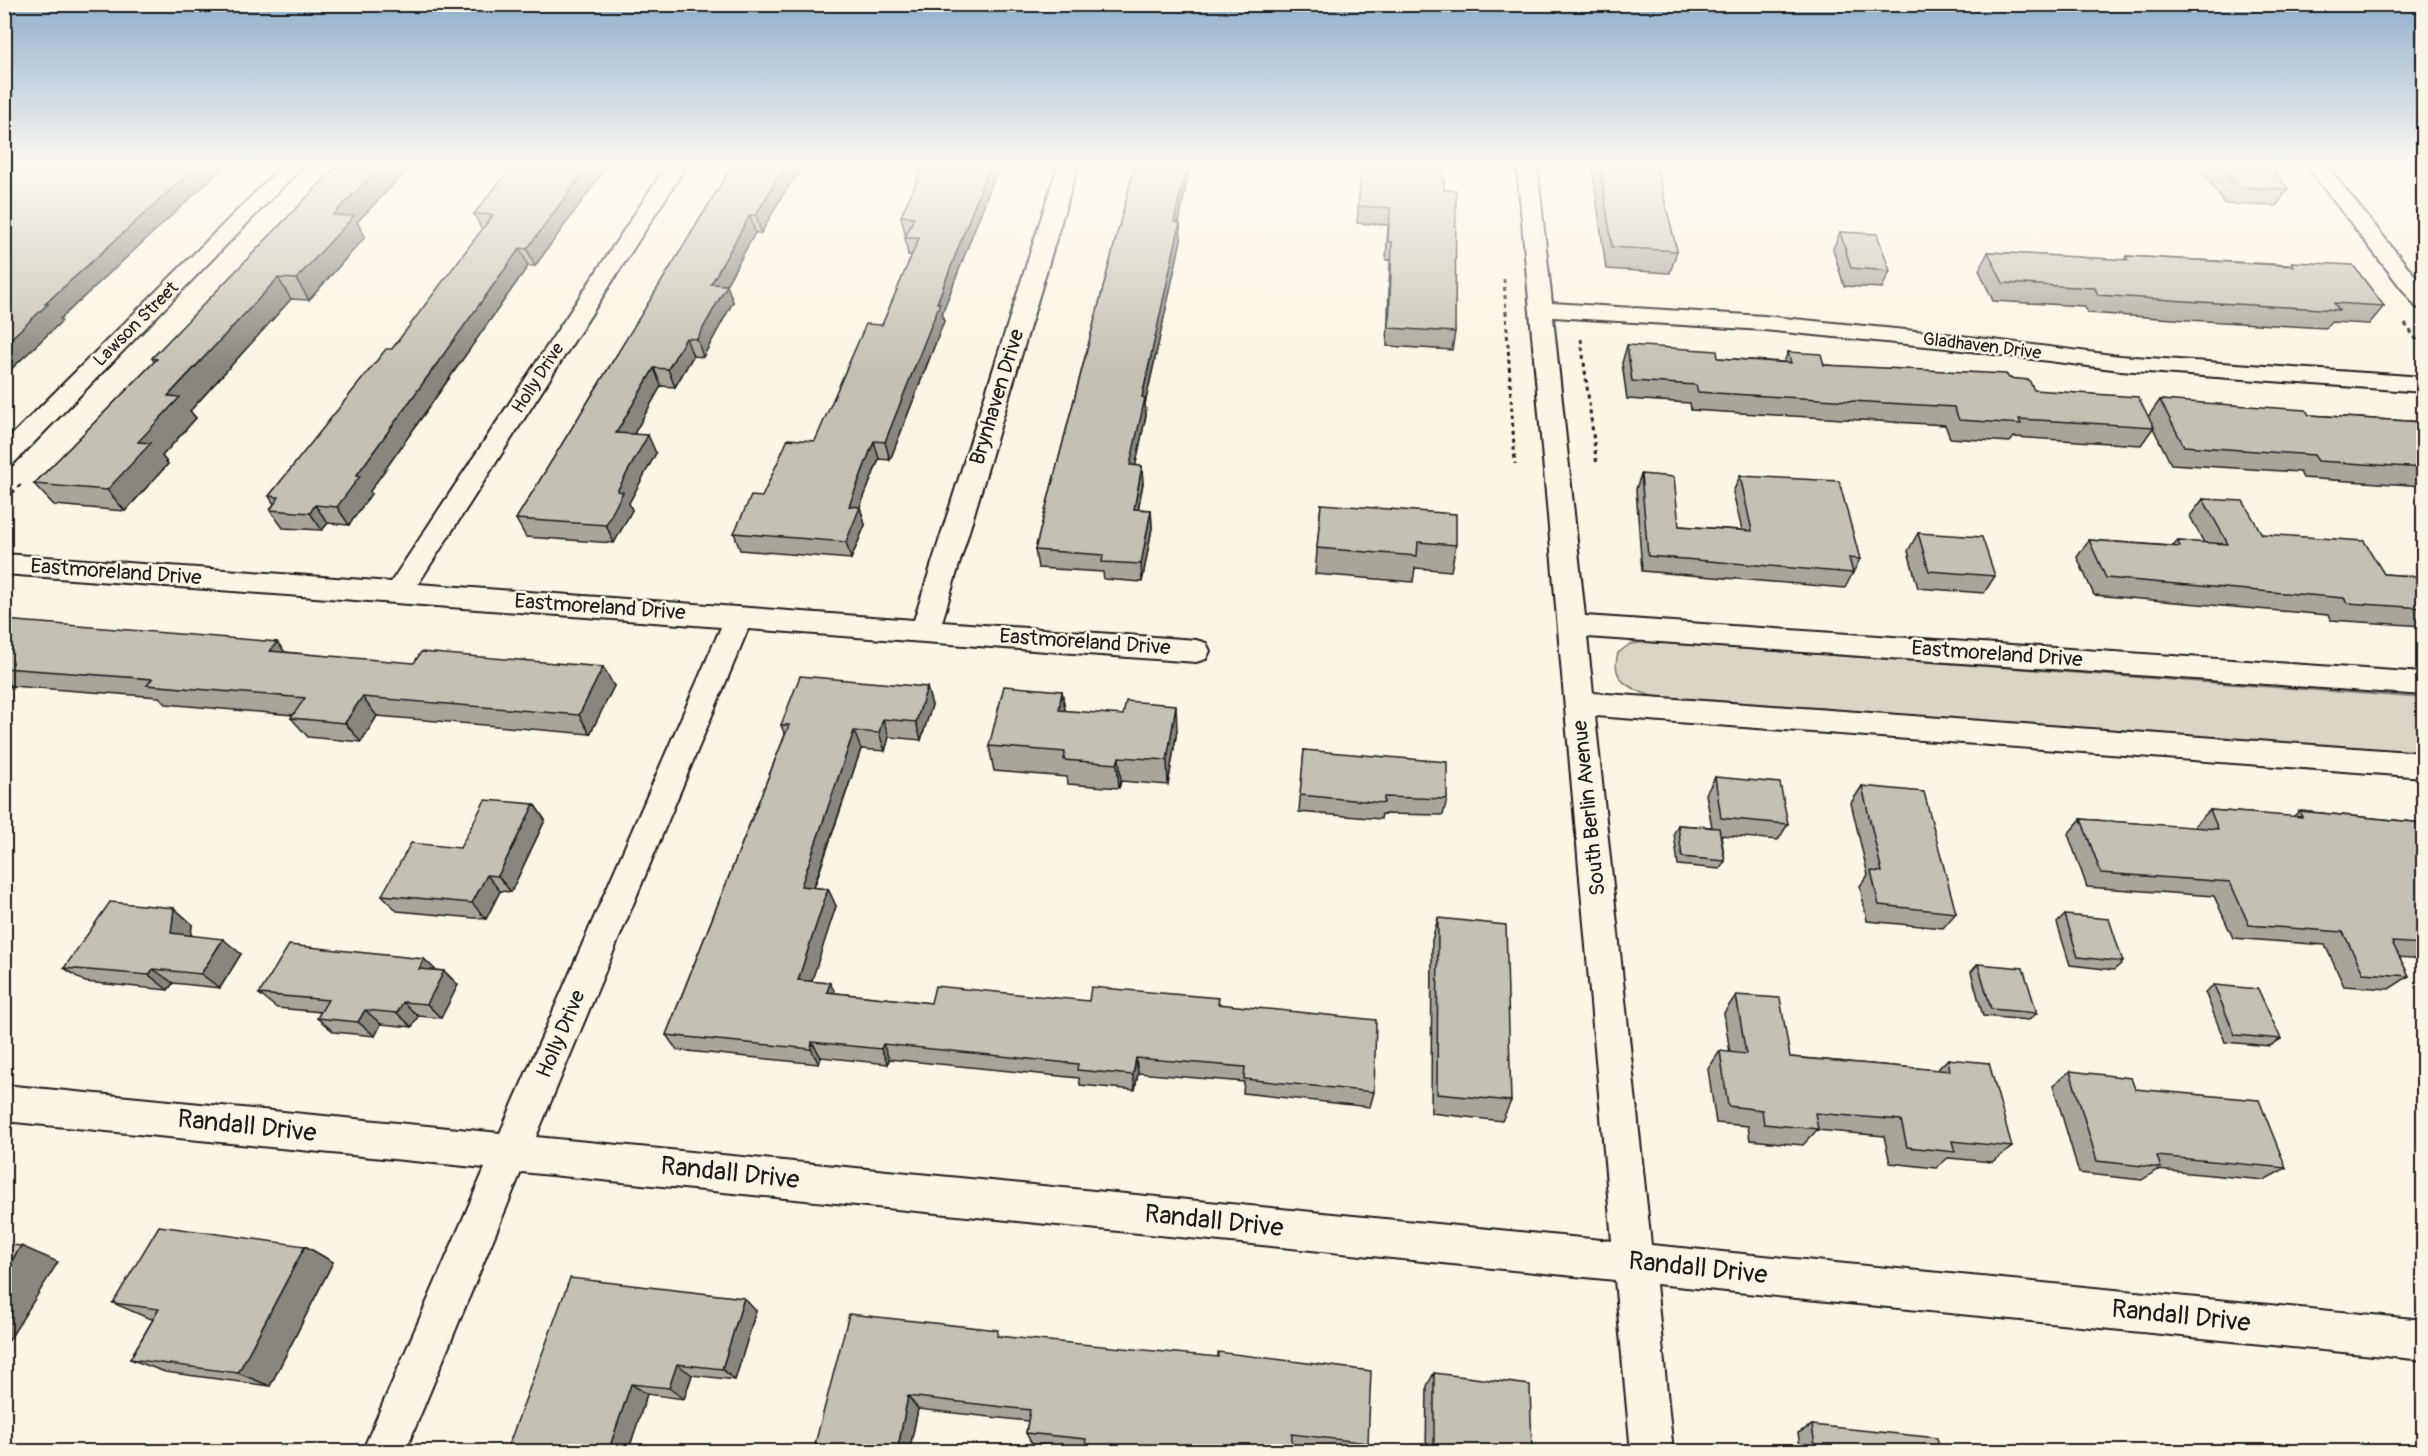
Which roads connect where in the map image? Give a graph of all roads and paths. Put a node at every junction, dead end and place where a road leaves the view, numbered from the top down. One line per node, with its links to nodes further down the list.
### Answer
1 (227, 233): 11 (street, Lawson Street)
2 (633, 233): 15 (street, Holly Drive)
3 (1047, 233): 18 (street, Brynhaven Drive)
4 (1534, 233): 8 (street, South Berlin Avenue)
5 (2370, 233): 7 (street)
6 (1503, 268): 12 (path)
7 (2424, 302)
8 (1541, 309): 10 (street, Gladhaven Drive); 17 (street, South Berlin Avenue)
9 (1580, 333): 13 (path)
10 (2424, 386)
11 (4, 458)
12 (1515, 464)
13 (1597, 466)
14 (4, 564): 15 (street, Eastmoreland Drive)
15 (399, 592): 16 (street, Eastmoreland Drive)
16 (739, 617): 18 (street, Eastmoreland Drive); 24 (street, Holly Drive)
17 (1570, 625): 20 (street, Eastmoreland Drive); 21 (street, South Berlin Avenue)
18 (925, 630): 19 (street, Eastmoreland Drive)
19 (1196, 651)
20 (2424, 684)
21 (1579, 703): 22 (street); 25 (street, South Berlin Avenue)
22 (2424, 765)
23 (4, 1102): 24 (street, Randall Drive)
24 (511, 1151): 25 (street, Randall Drive); 27 (street, Holly Drive)
25 (1634, 1262): 26 (street, Randall Drive); 28 (street, South Berlin Avenue)
26 (2424, 1340)
27 (382, 1452)
28 (1652, 1452)

